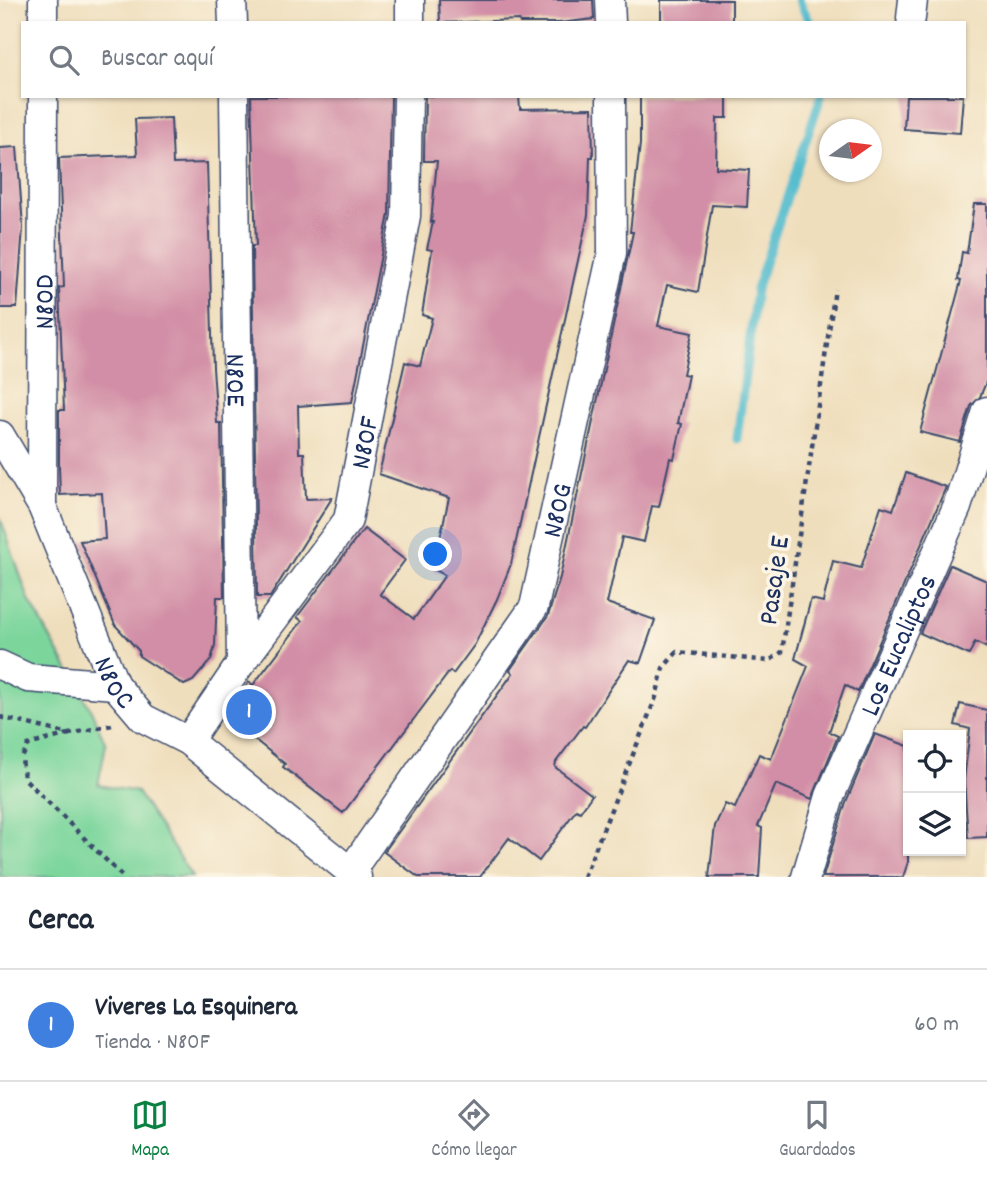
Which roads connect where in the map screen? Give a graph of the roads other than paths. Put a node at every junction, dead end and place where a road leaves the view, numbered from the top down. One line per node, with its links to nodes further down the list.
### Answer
1 (43, 0): 5 (street)
2 (232, 0): 6 (street)
3 (410, 0): 7 (street)
4 (610, 0): 8 (street)
5 (43, 21)
6 (233, 21)
7 (410, 21)
8 (611, 21)
9 (43, 98): 15 (street, N80D)
10 (234, 98): 16 (street, N80E)
11 (408, 98): 16 (street, N80F)
12 (611, 98): 20 (street, N80G)
13 (987, 411): 21 (street, Los Eucaliptos)
14 (0, 435): 15 (street, N80C)
15 (42, 506): 18 (street, N80C)
16 (241, 663): 19 (street, N80F)
17 (0, 665): 18 (street)
18 (115, 685): 19 (street, N80C)
19 (188, 741): 20 (street, N80C)
20 (354, 875)
21 (806, 877)

